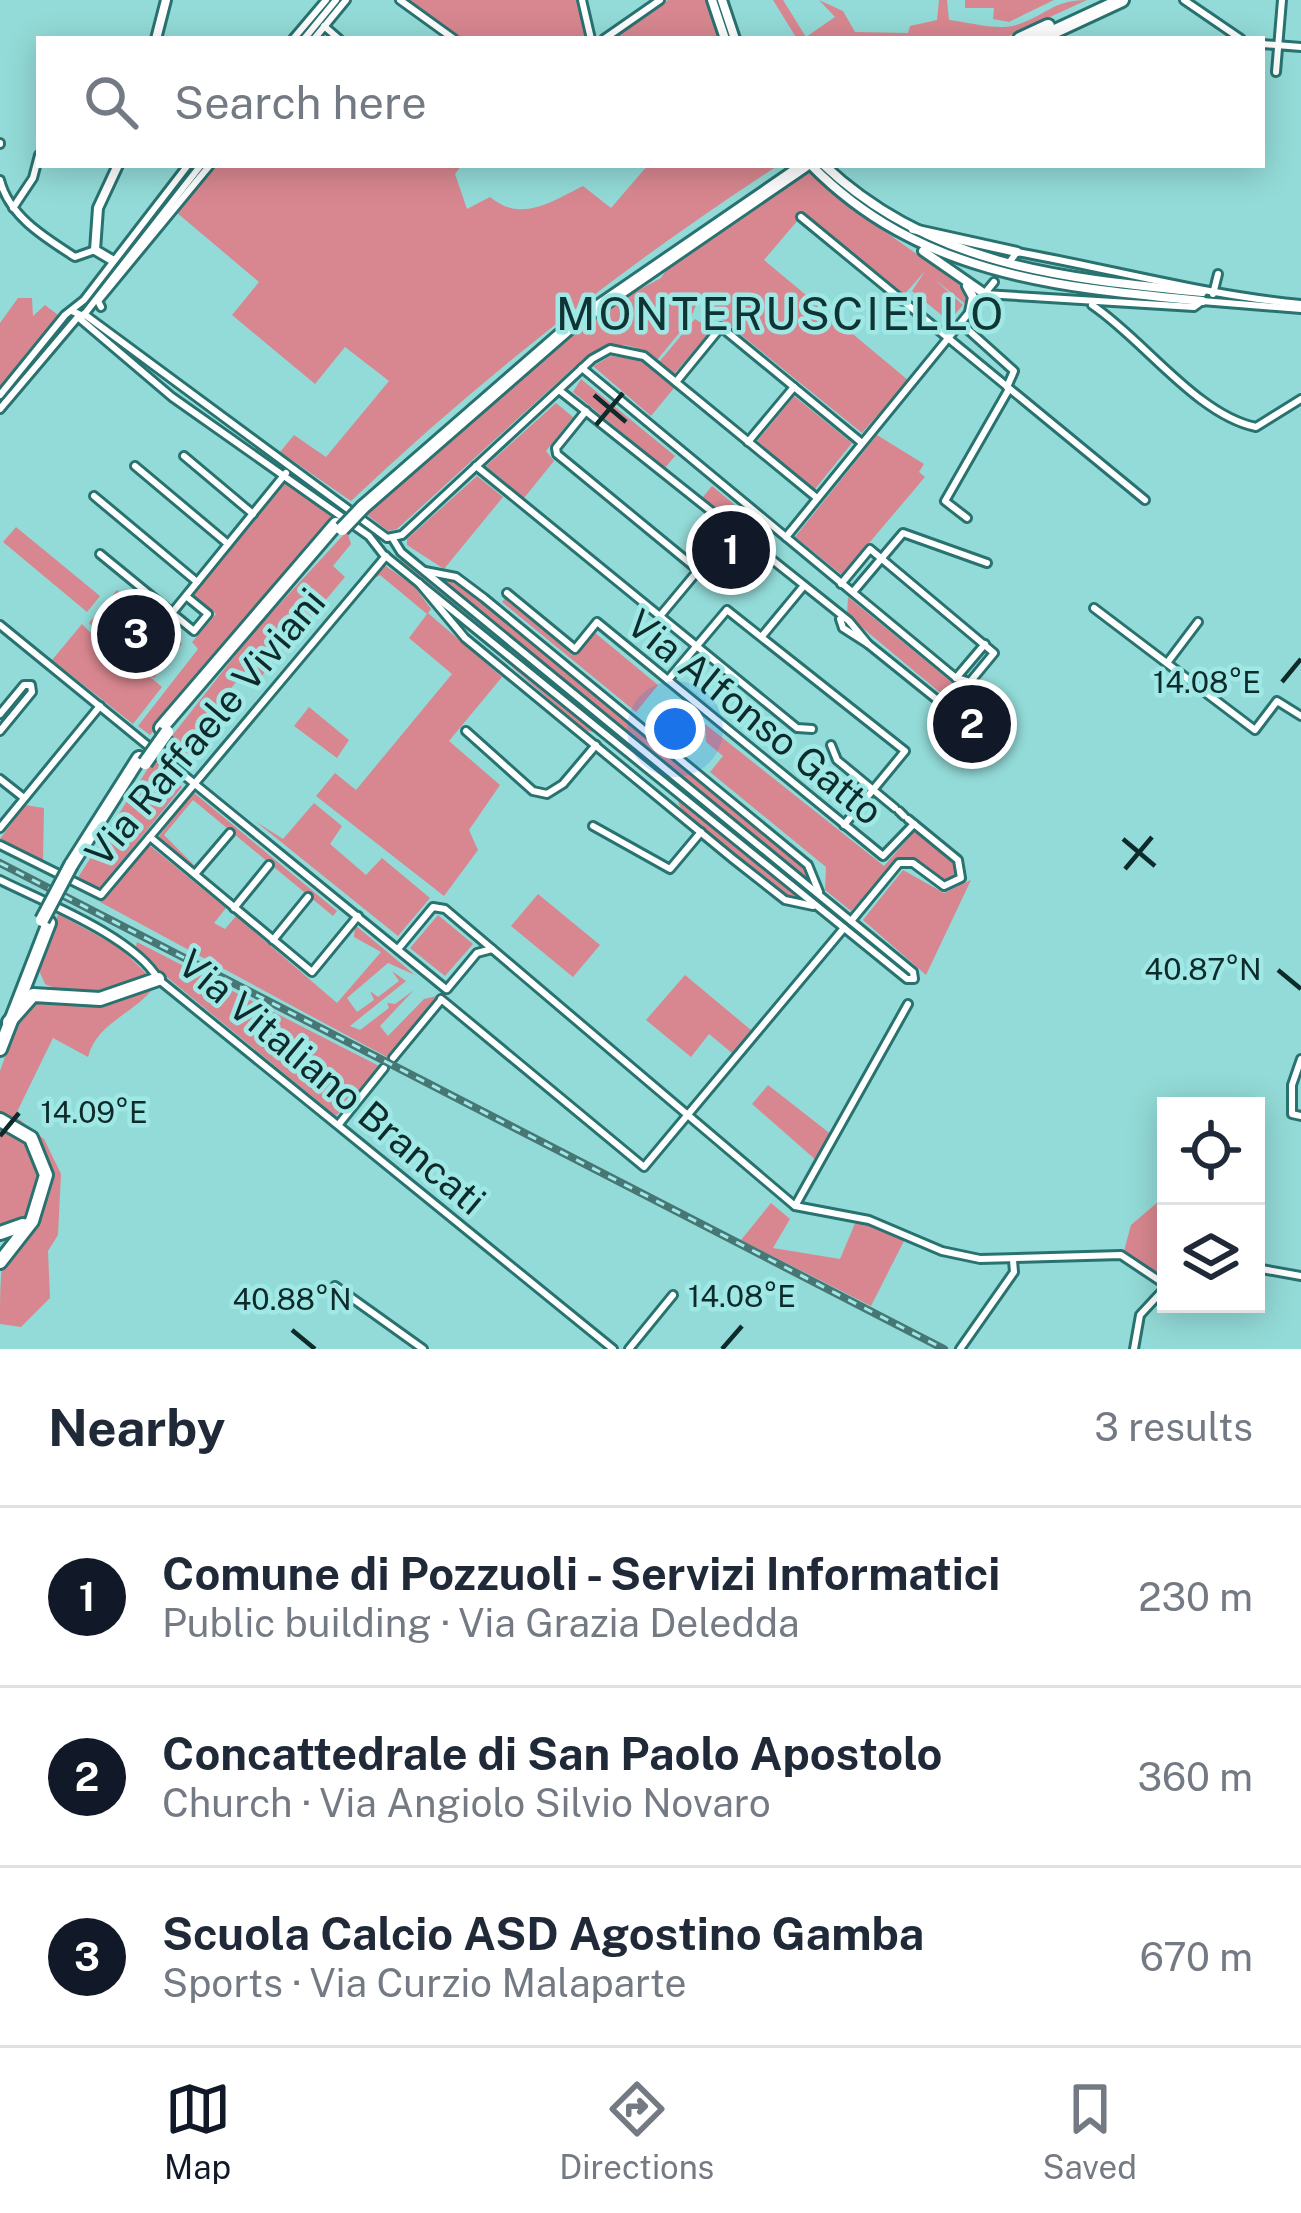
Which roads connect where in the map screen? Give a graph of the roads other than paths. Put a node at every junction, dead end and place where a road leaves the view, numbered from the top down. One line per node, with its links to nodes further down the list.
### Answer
1 (166, 0): 15 (street)
2 (326, 0): 14 (street)
3 (336, 0): 14 (street)
4 (346, 0): 14 (street)
5 (400, 0): 20 (street)
6 (582, 0): 21 (street)
7 (660, 0): 22 (street)
8 (712, 0): 23 (street)
9 (722, 0): 24 (street)
10 (1103, 0): 25 (highway)
11 (1122, 0): 26 (highway)
12 (1184, 0): 27 (street)
13 (1282, 0): 29 (street)
14 (318, 21): 16 (street); 17 (street); 18 (street); 19 (street)
15 (157, 36)
16 (297, 36)
17 (306, 36)
18 (315, 36)
19 (336, 36)
20 (450, 36)
21 (590, 36)
22 (608, 36)
23 (724, 36)
24 (734, 36)
25 (1026, 36)
26 (1044, 36)
27 (1237, 36)
28 (1265, 44): 29 (street)
29 (1279, 46): 30 (street); 31 (street)
30 (1301, 47)
31 (1276, 72)
32 (36, 166): 42 (street)
33 (117, 168): 46 (street)
34 (186, 168): 48 (street)
35 (203, 168): 49 (street)
36 (204, 168): 58 (street)
37 (786, 168): 84 (highway)
38 (811, 168): 84 (highway)
39 (816, 168): 45 (street)
40 (817, 168): 44 (street)
41 (0, 180): 42 (street)
42 (13, 208): 46 (street)
43 (801, 218): 64 (street)
44 (911, 229): 47 (street); 55 (street)
45 (918, 245): 51 (street); 55 (street)
46 (95, 250): 48 (street)
47 (1014, 256): 55 (street)
48 (112, 260): 49 (street)
49 (108, 272): 61 (street)
50 (1218, 274): 54 (street)
51 (962, 281): 53 (street); 60 (street)
52 (994, 282): 53 (street)
53 (985, 293): 56 (street); 60 (street)
54 (1213, 294): 55 (street); 59 (street)
55 (1202, 297): 57 (street); 59 (street)
56 (1089, 303): 57 (street); 62 (street)
57 (1128, 305): 62 (street)
58 (101, 307)
59 (1301, 307)
60 (970, 312): 64 (street)
61 (79, 313): 66 (street); 80 (street); 89 (street)
62 (1121, 323): 72 (street)
63 (965, 327): 69 (street)
64 (948, 339): 69 (street); 76 (street)
65 (583, 368): 67 (street); 70 (street); 88 (street)
66 (27, 369): 71 (street); 73 (street)
67 (676, 382): 68 (street); 75 (street)
68 (794, 387): 75 (street); 76 (street)
69 (1008, 388): 83 (street); 86 (street)
70 (560, 390): 74 (street); 79 (street)
71 (0, 395)
72 (1301, 399)
73 (0, 409)
74 (586, 412): 87 (street); 95 (street)
75 (748, 442): 82 (street)
76 (862, 443): 82 (street)
77 (184, 456): 85 (street)
78 (135, 466): 90 (street)
79 (476, 466): 89 (street); 106 (street)
80 (286, 473): 85 (street); 92 (street)
81 (94, 496): 98 (street)
82 (817, 498): 88 (street)
83 (1145, 500)
84 (360, 505): 151 (highway, bridge)
85 (253, 514): 90 (street)
86 (967, 518)
87 (730, 531): 95 (street); 100 (street)
88 (786, 537): 99 (street)
89 (395, 540): 92 (street); 92 (street); 96 (street)
90 (228, 544): 98 (street)
91 (100, 554): 105 (street)
92 (382, 555): 97 (street); 130 (street, Via Raffaele Viviani)
93 (882, 558): 94 (street); 99 (street); 101 (street); 110 (street)
94 (987, 563)
95 (698, 570): 106 (street)
96 (425, 571): 127 (street); 146 (street)
97 (418, 579): 123 (street); 124 (street)
98 (197, 582): 103 (street)
99 (841, 584): 101 (street)
100 (802, 589): 109 (street); 115 (street)
101 (853, 592): 113 (street)
102 (507, 593): 114 (street, Via Alfonso Gatto)
103 (186, 596): 105 (street); 105 (street)
104 (1094, 608): 112 (street)
105 (172, 613)
106 (660, 617): 111 (street)
107 (1198, 622): 112 (street)
108 (0, 625): 116 (street)
109 (763, 635): 111 (street); 132 (street)
110 (985, 644): 113 (street); 113 (street)
111 (696, 645): 114 (street); 120 (street)
112 (1167, 663): 119 (street)
113 (956, 678)
114 (668, 680): 136 (street, Via Alfonso Gatto)
115 (935, 698)
116 (100, 706): 130 (street); 133 (street)
117 (3, 711): 118 (street); 118 (street)
118 (14, 714): 121 (street)
119 (1301, 716)
120 (812, 729)
121 (0, 731)
122 (466, 731): 125 (street)
123 (585, 736): 124 (street); 125 (street)
124 (612, 737): 128 (street)
125 (596, 745): 134 (street)
126 (831, 745): 132 (street)
127 (645, 752): 128 (street); 146 (street)
128 (638, 759): 131 (street)
129 (0, 778): 133 (street)
130 (195, 782): 141 (street, Via Raffaele Viviani); 150 (street)
131 (667, 783): 134 (street); 148 (street)
132 (873, 790): 135 (street); 136 (street)
133 (23, 798): 138 (street)
134 (675, 811): 140 (street)
135 (904, 816): 136 (street, Via Alfonso Gatto); 152 (street)
136 (844, 824)
137 (593, 826): 140 (street)
138 (0, 828)
139 (230, 832): 144 (street)
140 (701, 832): 148 (street)
141 (150, 837): 142 (street, Via Raffaele Viviani); 144 (street)
142 (0, 845)
143 (269, 865): 149 (street)
144 (195, 874): 149 (street)
145 (0, 880): 160 (street, Via Vitaliano Brancati)
146 (820, 895): 152 (street)
147 (308, 897): 155 (street)
148 (818, 907): 153 (street)
149 (234, 908): 155 (street)
150 (358, 916): 155 (street); 156 (street)
151 (45, 921): 158 (highway); 165 (highway)
152 (851, 921): 153 (street)
153 (844, 928): 171 (street)
154 (477, 936): 156 (street); 157 (street); 159 (street)
155 (273, 940)
156 (398, 949): 161 (street)
157 (492, 949): 159 (street); 171 (street)
158 (35, 953): 162 (highway); 165 (highway)
159 (477, 953): 161 (street)
160 (158, 979): 162 (highway); 173 (street, Via Vitaliano Brancati)
161 (446, 989): 163 (street)
162 (60, 996): 165 (highway)
163 (441, 1000): 167 (street); 171 (street)
164 (908, 1004): 174 (street)
165 (4, 1023): 166 (highway)
166 (0, 1049)
167 (393, 1058)
168 (1301, 1059): 170 (street)
169 (384, 1069): 173 (street)
170 (1301, 1116)
171 (689, 1117): 174 (street)
172 (0, 1120): 175 (highway)
173 (339, 1124): 186 (street, Via Vitaliano Brancati)
174 (795, 1206): 177 (street)
175 (37, 1211): 176 (highway); 178 (highway)
176 (0, 1233)
177 (1013, 1260): 181 (street); 188 (street)
178 (0, 1262)
179 (1265, 1270): 180 (street)
180 (1301, 1276)
181 (1157, 1280)
182 (334, 1286): 185 (street)
183 (673, 1295): 187 (street)
184 (1157, 1296): 189 (street)
185 (423, 1349)
186 (613, 1349)
187 (629, 1349)
188 (960, 1349)
189 (1134, 1349)

